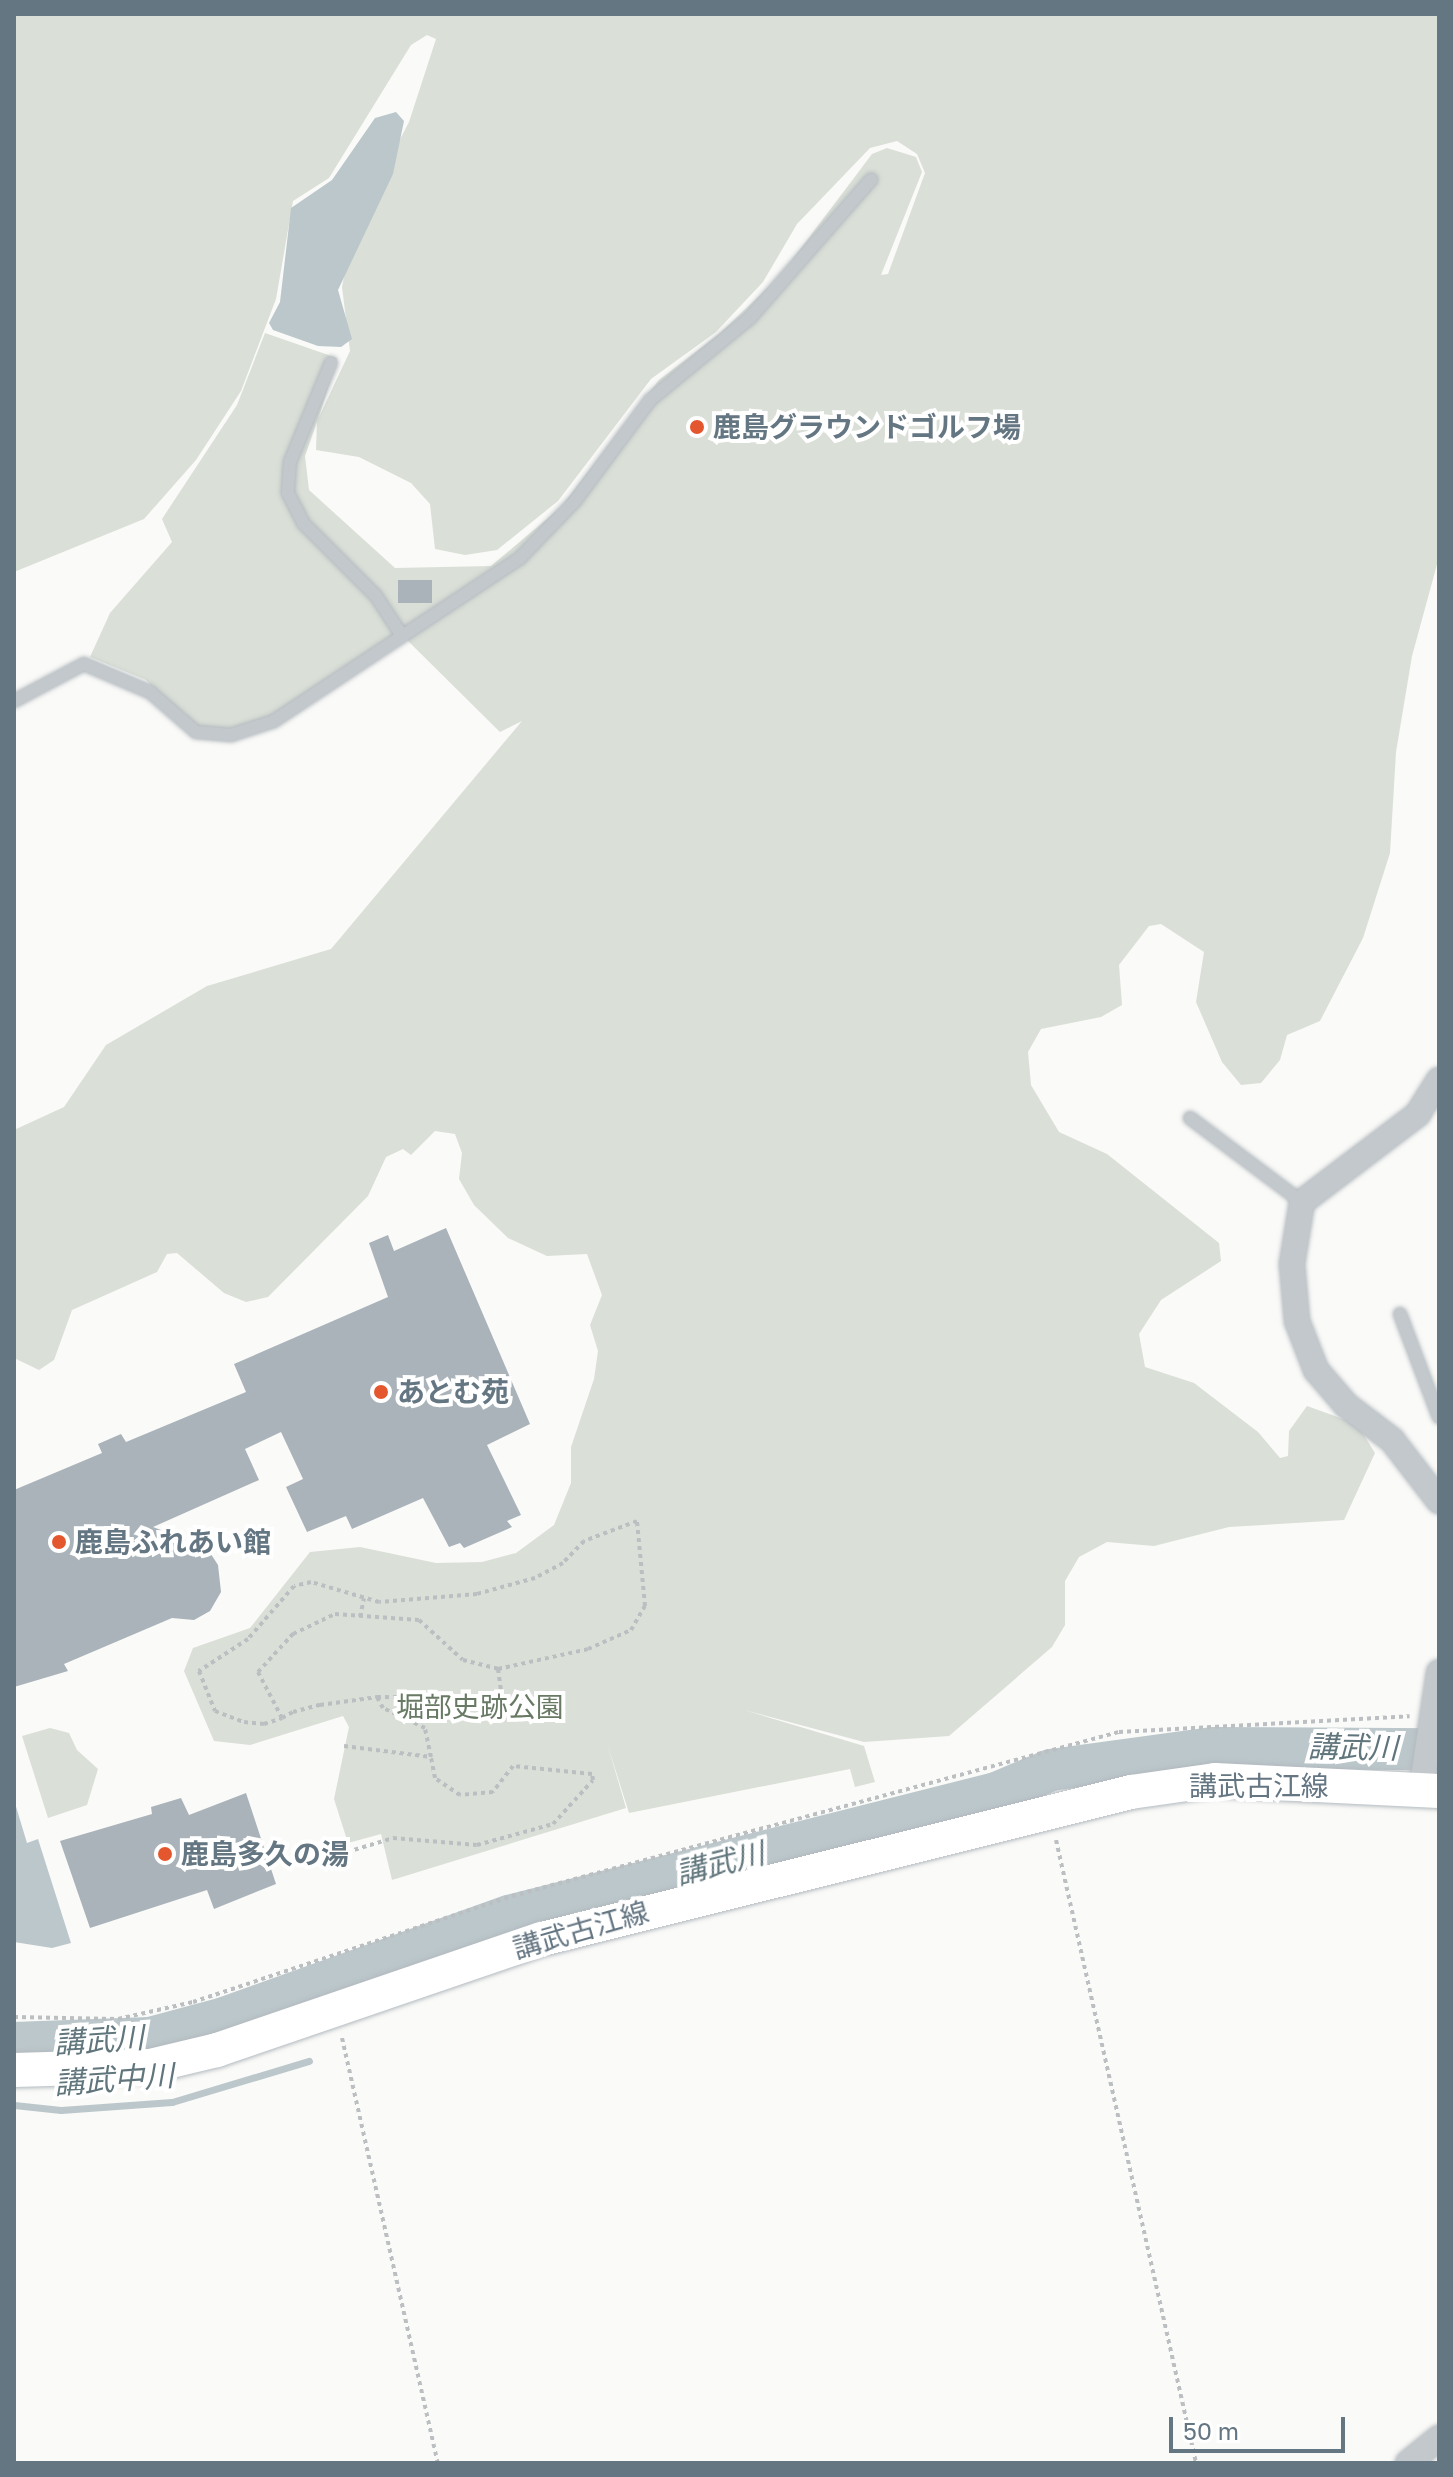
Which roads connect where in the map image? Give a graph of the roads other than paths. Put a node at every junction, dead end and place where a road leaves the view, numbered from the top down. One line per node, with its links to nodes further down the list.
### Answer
1 (871, 180): 3 (lane)
2 (331, 363): 3 (lane)
3 (401, 634): 4 (lane)
4 (14, 701)
5 (1439, 1080): 7 (street)
6 (1190, 1118): 7 (lane)
7 (1302, 1202): 10 (street)
8 (1400, 1314): 9 (lane)
9 (1439, 1417)
10 (1439, 1501)
11 (1439, 1672): 12 (street)
12 (1428, 1784): 13 (main road, 講武古江線)
13 (14, 2070)
14 (1439, 2438): 15 (street)
15 (1408, 2463)

